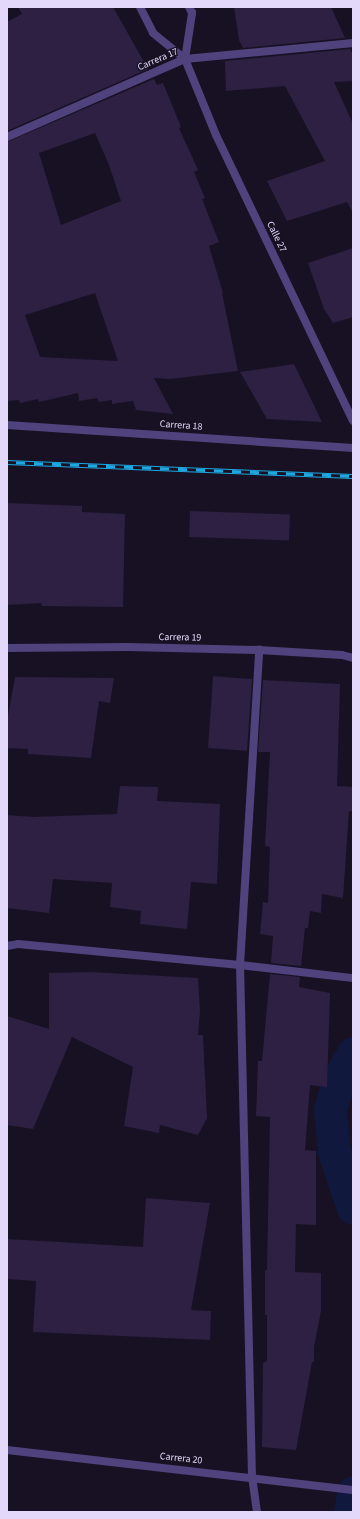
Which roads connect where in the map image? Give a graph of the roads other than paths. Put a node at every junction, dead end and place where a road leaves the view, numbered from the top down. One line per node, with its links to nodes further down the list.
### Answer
1 (140, 7): 4 (street, Calle 27)
2 (189, 7): 4 (street)
3 (353, 43): 4 (street, Carrera 17)
4 (185, 59): 5 (street, Carrera 17); 6 (street, Calle 27)
5 (7, 137)
6 (353, 421)
7 (7, 425): 8 (street, Carrera 18)
8 (353, 448)
9 (7, 648): 10 (street, Carrera 19)
10 (260, 650): 11 (street, Carrera 19); 13 (street)
11 (353, 658)
12 (7, 946): 13 (street)
13 (240, 965): 14 (street); 16 (street)
14 (353, 978)
15 (7, 1450): 16 (street, Carrera 20)
16 (252, 1478): 17 (street, Carrera 20); 18 (street)
17 (353, 1490)
18 (257, 1512)

